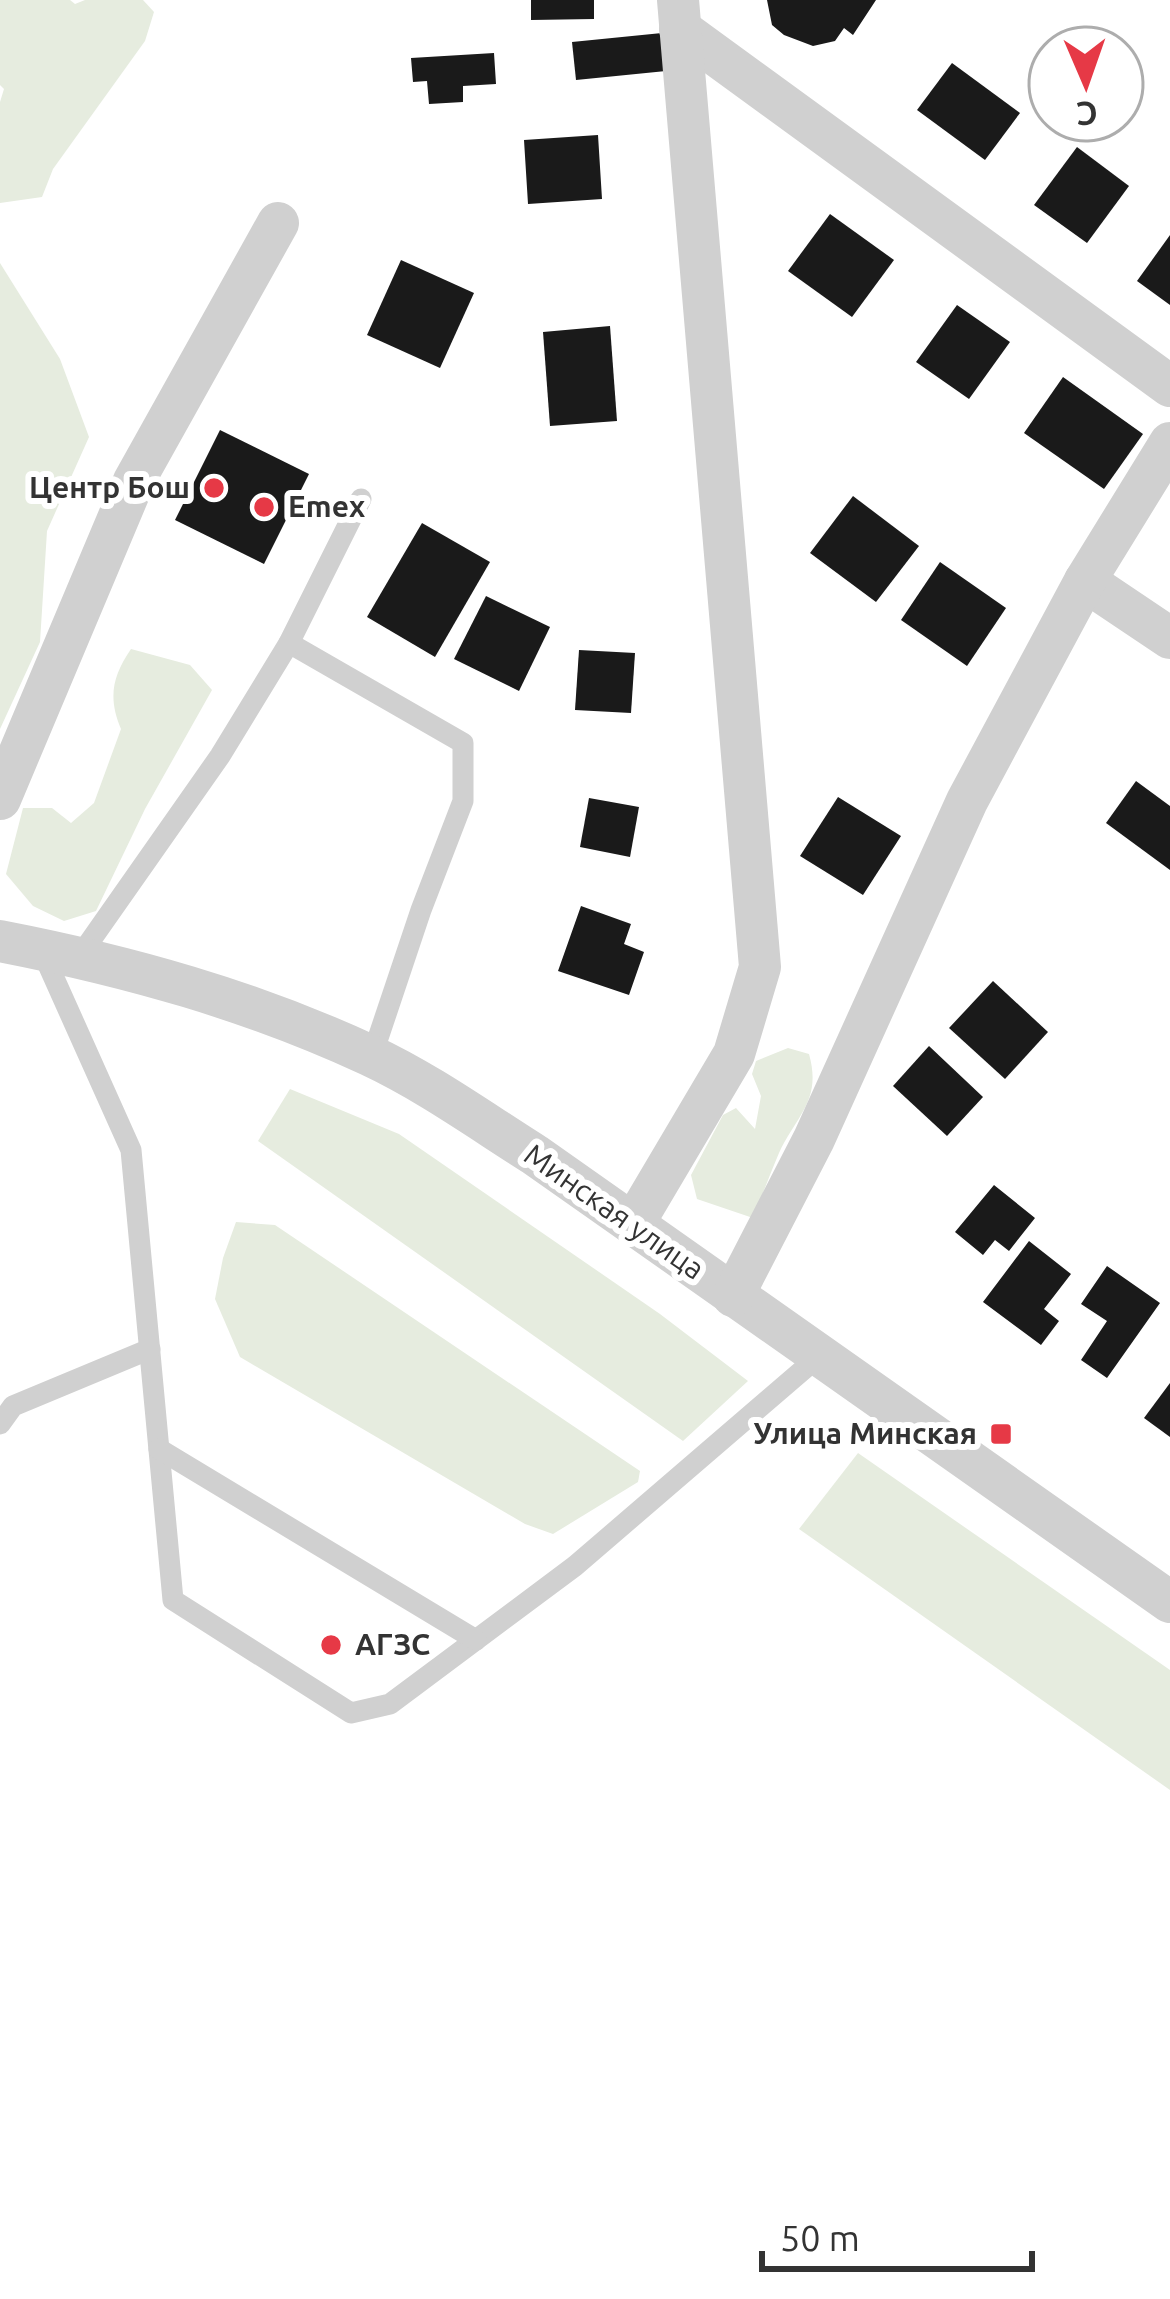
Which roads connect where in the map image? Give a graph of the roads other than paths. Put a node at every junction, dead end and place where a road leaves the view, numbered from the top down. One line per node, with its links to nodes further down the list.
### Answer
1 (679, 14): 3 (street); 12 (street)
2 (278, 223): 9 (street)
3 (1170, 386)
4 (1170, 443): 6 (street)
5 (361, 499): 8 (lane)
6 (1085, 581): 7 (street); 13 (street)
7 (1170, 638)
8 (289, 643): 10 (lane); 11 (lane)
9 (0, 799)
10 (40, 949): 11 (street, Минская улица); 14 (lane)
11 (372, 1056): 12 (street, Минская улица)
12 (634, 1223): 13 (street, Минская улица)
13 (733, 1296): 15 (street, Минская улица)
14 (150, 1349): 16 (lane); 17 (lane)
15 (818, 1357): 18 (street, Минская улица); 19 (lane)
16 (4, 1408)
17 (159, 1449): 19 (lane); 19 (lane)
18 (1170, 1602)
19 (476, 1640)

